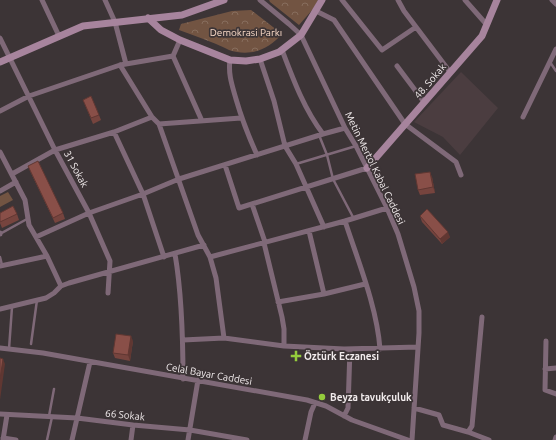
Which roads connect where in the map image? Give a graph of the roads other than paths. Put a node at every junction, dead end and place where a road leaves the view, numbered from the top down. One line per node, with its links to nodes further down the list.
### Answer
1 (42, 0): 17 (street)
2 (105, 0): 14 (street)
3 (224, 0): 13 (main road)
4 (260, 0): 18 (street, Metin Mertol Kabal Caddesi)
5 (322, 0): 12 (main road)
6 (342, 0): 16 (street)
7 (398, 0): 16 (street)
8 (465, 0): 15 (street)
9 (497, 0): 15 (main road, 48. Sokak)
10 (552, 0): 11 (street)
11 (556, 4)
12 (316, 12): 18 (main road); 42 (street)
13 (148, 18): 14 (main road); 20 (main road)
14 (115, 22): 17 (main road); 29 (street)
15 (487, 25): 33 (main road, 48. Sokak)
16 (416, 27): 33 (street)
17 (59, 36): 24 (main road)
18 (301, 36): 22 (main road); 43 (street, Metin Mertol Kabal Caddesi)
19 (0, 38): 24 (street, 31 Sokak)
20 (180, 40): 23 (street); 26 (main road)
21 (556, 49): 28 (street)
22 (282, 50): 25 (main road); 45 (street)
23 (172, 56): 29 (street); 40 (street)
24 (9, 57): 27 (main road); 34 (street, 31 Sokak)
25 (260, 59): 26 (main road); 46 (street)
26 (230, 60): 39 (street)
27 (0, 62)
28 (550, 62): 32 (lane); 38 (street)
29 (126, 64): 30 (street)
30 (120, 65): 34 (street); 37 (street)
31 (397, 66): 35 (street)
32 (556, 71)
33 (450, 72): 35 (main road, 48. Sokak)
34 (29, 96): 36 (street); 48 (street, 31 Sokak)
35 (424, 102): 42 (main road, 48. Sokak)
36 (0, 110)
37 (152, 117): 41 (street); 44 (street)
38 (523, 117)
39 (241, 118): 40 (street); 50 (street)
40 (202, 121): 41 (street)
41 (158, 124): 57 (street)
42 (405, 124): 54 (main road, 48. Sokak); 56 (street)
43 (345, 128): 45 (street); 47 (street, Metin Mertol Kabal Caddesi)
44 (114, 132): 48 (street); 62 (street)
45 (321, 134): 46 (street); 51 (lane)
46 (285, 146): 50 (street); 52 (street)
47 (356, 146): 51 (lane); 54 (street, Metin Mertol Kabal Caddesi)
48 (55, 150): 55 (street); 65 (street, 31 Sokak)
49 (0, 152): 55 (street)
50 (257, 155): 53 (street)
51 (327, 155): 52 (lane); 58 (lane)
52 (296, 164): 60 (street)
53 (225, 165): 57 (street); 63 (street)
54 (367, 168): 58 (street); 64 (street, Metin Mertol Kabal Caddesi)
55 (12, 174): 59 (street)
56 (461, 175)
57 (179, 179): 62 (street); 74 (street)
58 (333, 179): 60 (street); 67 (lane)
59 (16, 182): 61 (street); 66 (street)
60 (306, 187): 63 (street); 69 (street)
61 (0, 191)
62 (143, 194): 65 (street); 78 (street)
63 (252, 204): 73 (street)
64 (387, 208): 67 (street); 97 (street, Metin Mertol Kabal Caddesi)
65 (89, 213): 72 (street); 81 (street, 31 Sokak)
66 (28, 219): 71 (lane); 72 (street)
67 (354, 219): 68 (street)
68 (345, 221): 69 (street); 82 (street)
69 (324, 227): 70 (street)
70 (309, 231): 73 (street); 85 (street)
71 (0, 233)
72 (36, 237): 76 (street)
73 (264, 243): 79 (street); 87 (street)
74 (204, 245): 75 (street); 79 (street)
75 (175, 254): 78 (street); 92 (street)
76 (47, 256): 80 (street); 83 (street)
77 (0, 257): 80 (lane)
78 (164, 257): 81 (street)
79 (210, 257): 91 (street)
80 (1, 266)
81 (110, 272): 83 (street); 84 (street, 31 Sokak)
82 (365, 284): 85 (street); 100 (street)
83 (61, 286): 86 (street)
84 (108, 293)
85 (324, 294): 87 (street)
86 (37, 300): 88 (street); 94 (lane)
87 (278, 302): 95 (street)
88 (12, 306): 89 (street); 98 (lane)
89 (0, 310)
90 (482, 317): 117 (street)
91 (224, 338): 92 (street); 95 (street)
92 (183, 340): 104 (street)
93 (546, 341): 103 (street)
94 (31, 344)
95 (284, 346): 99 (street)
96 (0, 348): 98 (street, Celal Bayar Caddesi)
97 (418, 348): 100 (street); 109 (street, Metin Mertol Kabal Caddesi)
98 (9, 349): 101 (street, Celal Bayar Caddesi)
99 (350, 349): 100 (street); 112 (street)
100 (380, 349)
101 (90, 362): 104 (street, Celal Bayar Caddesi); 114 (street)
102 (556, 368): 103 (street)
103 (545, 369): 107 (street)
104 (183, 379): 105 (street, Celal Bayar Caddesi)
105 (198, 380): 108 (street, Celal Bayar Caddesi); 116 (street)
106 (54, 389): 113 (lane)
107 (556, 394)
108 (315, 403): 112 (street, Celal Bayar Caddesi); 126 (street)
109 (414, 408): 117 (street); 128 (street, Metin Mertol Kabal Caddesi)
110 (0, 414): 111 (street, 66 Sokak)
111 (7, 415): 113 (street, 66 Sokak); 119 (street)
112 (344, 416): 127 (street, Celal Bayar Caddesi)
113 (51, 417): 114 (street, 66 Sokak); 121 (lane)
114 (77, 418): 115 (street, 66 Sokak); 122 (street)
115 (133, 425): 116 (street, 66 Sokak); 123 (street)
116 (190, 430): 124 (street); 125 (street, 66 Sokak)
117 (468, 432): 129 (street)
118 (556, 437): 130 (street)
119 (3, 439): 120 (street)
120 (16, 440)
121 (47, 440)
122 (72, 440)
123 (131, 440)
124 (188, 440)
125 (245, 440)
126 (305, 440)
127 (408, 440)
128 (412, 440)
129 (489, 440)
130 (555, 440)

